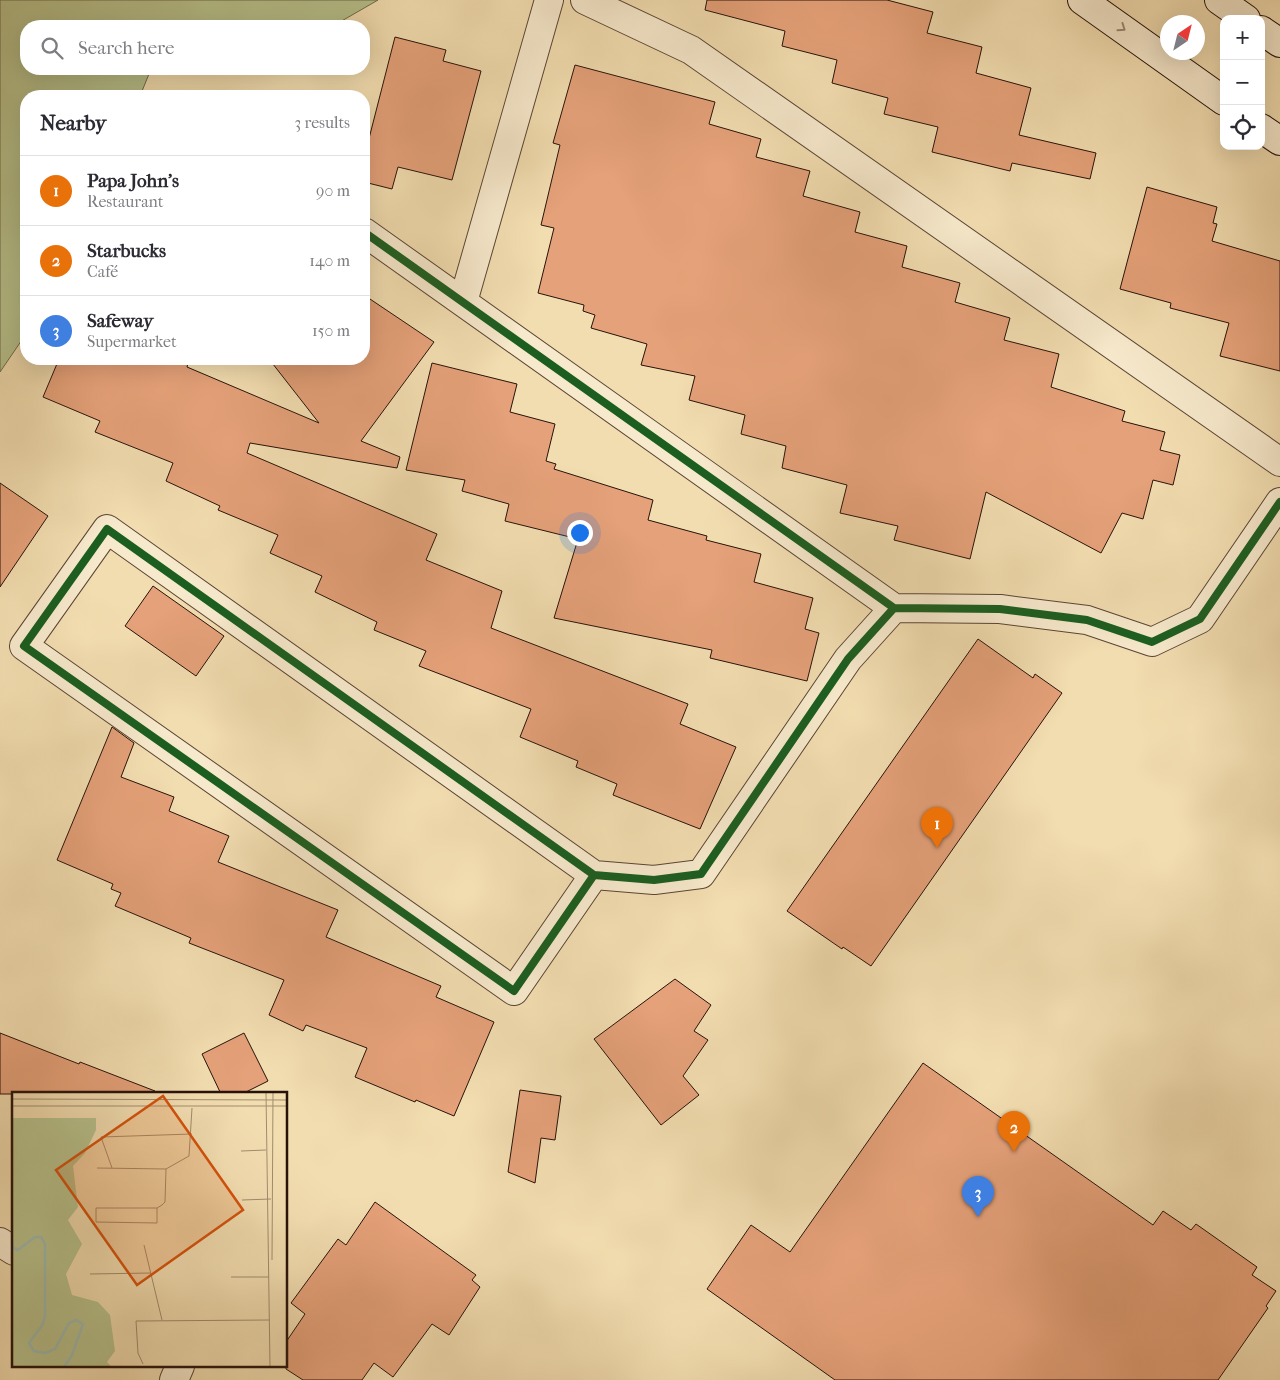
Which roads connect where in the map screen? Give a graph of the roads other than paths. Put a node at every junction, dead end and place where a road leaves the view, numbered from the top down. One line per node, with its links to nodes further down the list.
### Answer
1 (548, 0): 12 (street)
2 (585, 0): 13 (street)
3 (1082, 0): 8 (street, one-way to 8)
4 (1219, 0): 5 (street)
5 (1240, 15)
6 (1265, 33): 7 (street)
7 (1280, 43)
8 (1220, 98)
9 (1265, 131): 10 (street)
10 (1280, 141)
11 (370, 236): 12 (street)
12 (463, 302): 15 (street)
13 (1280, 462)
14 (1280, 502): 15 (street)
15 (894, 608): 16 (street)
16 (594, 874): 16 (street)
17 (0, 1242): 18 (street)
18 (12, 1250)
19 (179, 1368): 20 (street)
20 (174, 1380)

